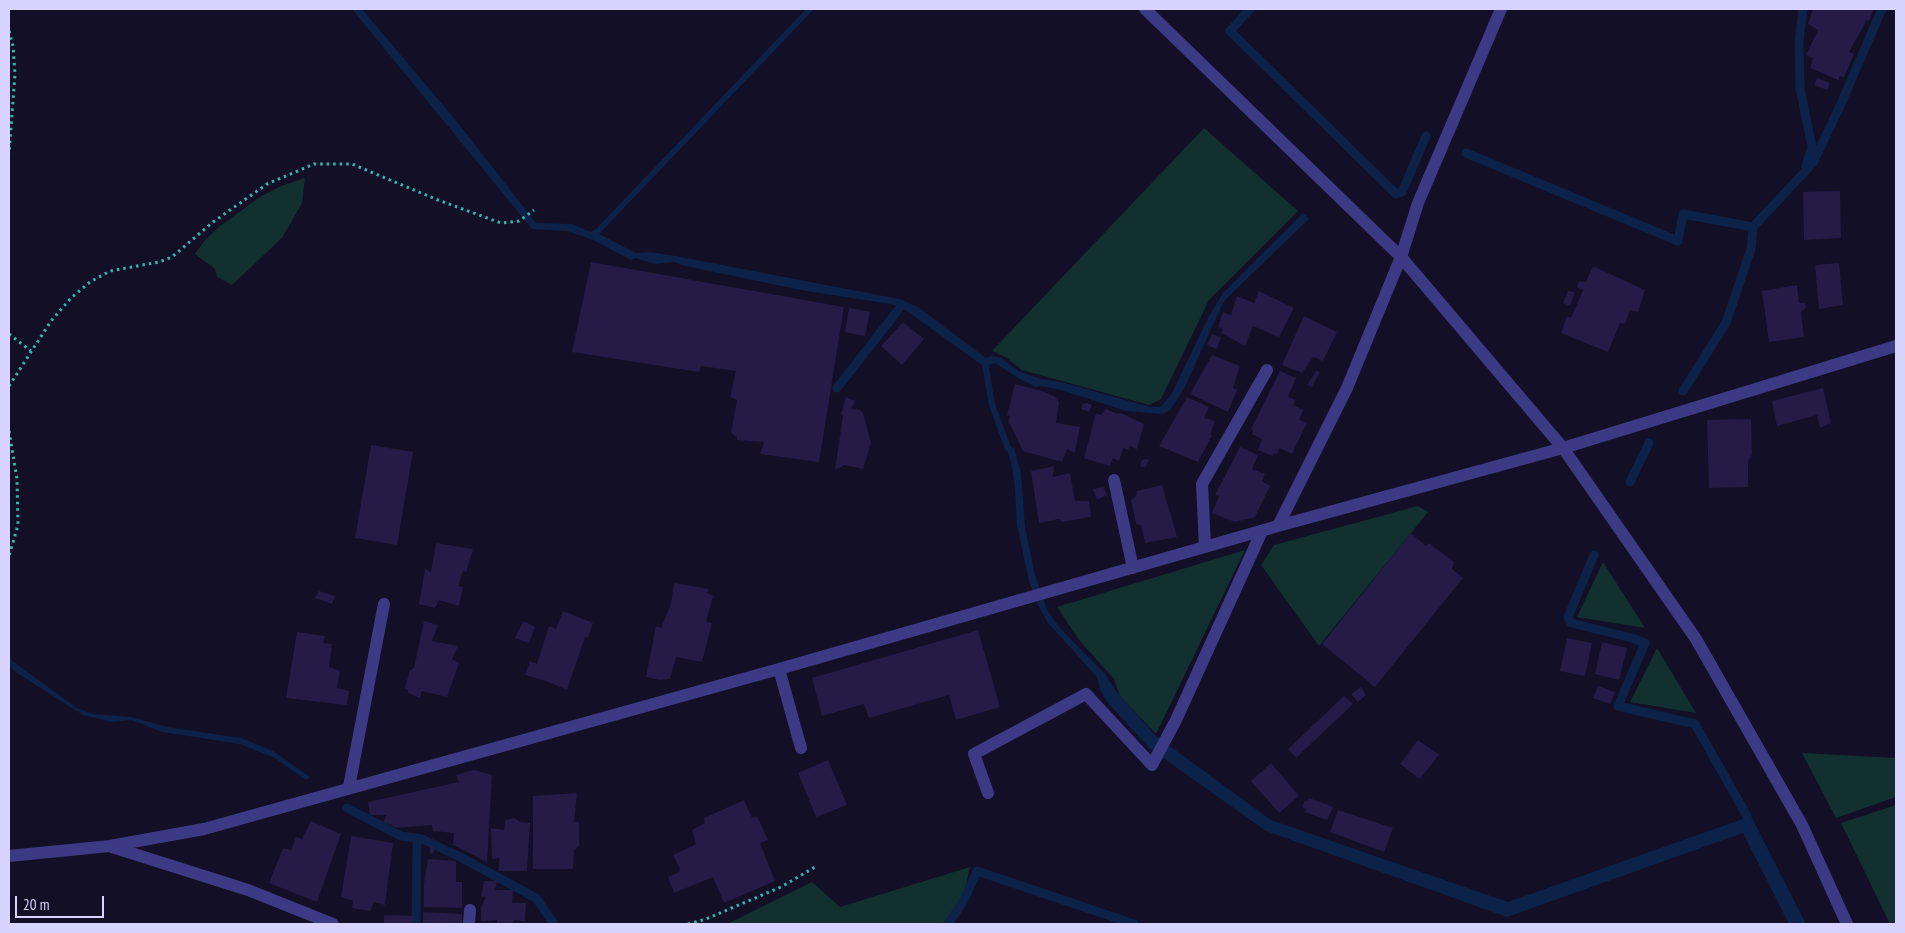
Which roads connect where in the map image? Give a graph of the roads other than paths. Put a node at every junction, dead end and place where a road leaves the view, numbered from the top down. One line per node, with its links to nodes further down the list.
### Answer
1 (1145, 9): 3 (street)
2 (1501, 9): 3 (street)
3 (1400, 257): 6 (street); 8 (street)
4 (1896, 346): 6 (street)
5 (1267, 370): 10 (street)
6 (1563, 448): 8 (street); 22 (street)
7 (1114, 480): 11 (street)
8 (1278, 526): 9 (street)
9 (1262, 531): 10 (street); 16 (street)
10 (1205, 547): 11 (street)
11 (1133, 568): 13 (street)
12 (384, 604): 15 (street)
13 (779, 669): 14 (street); 15 (street)
14 (801, 748)
15 (349, 787): 17 (street)
16 (988, 793)
17 (110, 846): 18 (street); 20 (street)
18 (9, 856)
19 (470, 910): 21 (street)
20 (333, 924)
21 (470, 924)
22 (1847, 924)

